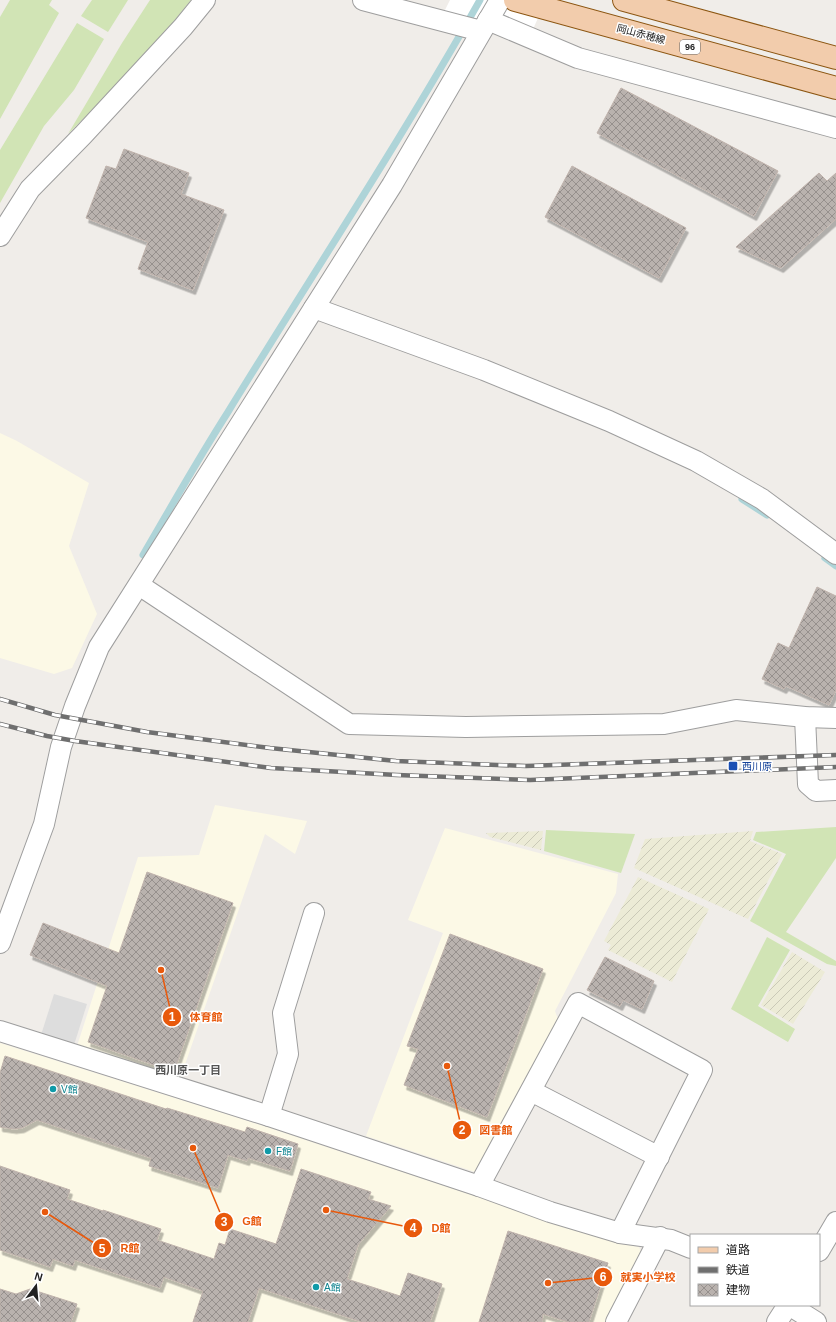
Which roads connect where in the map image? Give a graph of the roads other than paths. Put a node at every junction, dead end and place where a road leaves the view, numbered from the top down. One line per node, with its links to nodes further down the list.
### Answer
1 (205, 0): 10 (street)
2 (363, 0): 6 (street)
3 (500, 0): 6 (street)
4 (515, 0): 8 (main road, 岡山赤穂線 / 96)
5 (624, 0): 7 (main road)
6 (481, 27): 9 (street); 11 (street)
7 (836, 58)
8 (836, 88)
9 (836, 128)
10 (0, 236)
11 (314, 308): 12 (street); 13 (street)
12 (836, 554)
13 (139, 585): 14 (street); 18 (street)
14 (805, 718): 15 (street); 16 (street)
15 (836, 718)
16 (836, 790)
17 (314, 913): 21 (street)
18 (0, 943)
19 (0, 1031): 21 (street)
20 (531, 1091): 22 (street); 22 (street); 23 (street)
21 (269, 1116): 23 (street)
22 (659, 1156): 25 (street)
23 (479, 1186): 25 (street)
24 (836, 1222): 28 (street)
25 (620, 1233): 26 (street)
26 (660, 1238): 27 (street); 31 (street)
27 (690, 1248)
28 (820, 1249)
29 (788, 1306): 32 (street)
30 (791, 1306): 33 (street)
31 (616, 1322)
32 (778, 1322)
33 (816, 1322)

